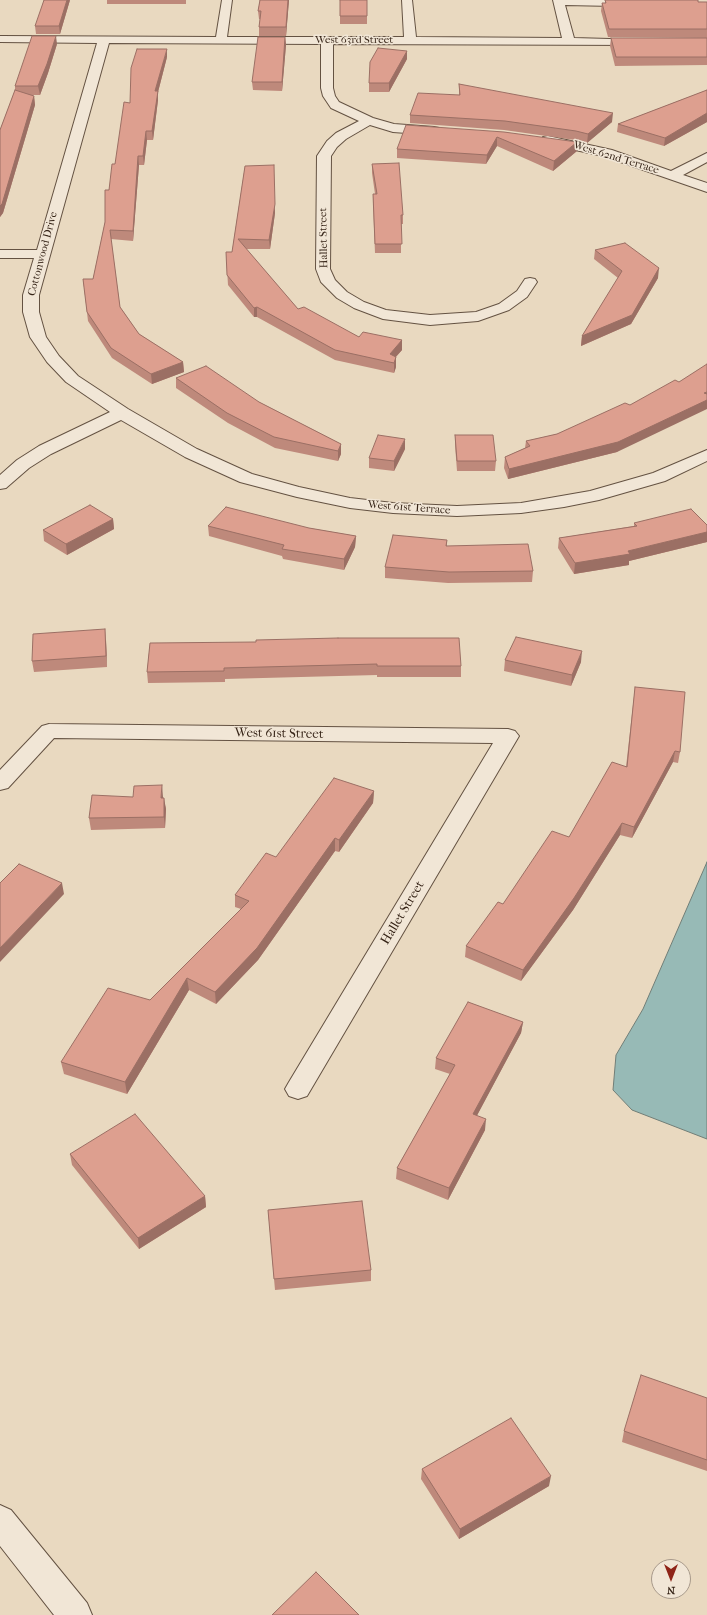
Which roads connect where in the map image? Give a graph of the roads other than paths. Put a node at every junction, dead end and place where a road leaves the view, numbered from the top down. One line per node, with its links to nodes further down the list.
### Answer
1 (227, 0): 7 (street)
2 (407, 0): 9 (street)
3 (654, 0): 4 (street)
4 (558, 1): 10 (street)
5 (0, 39): 6 (street, West 63rd Street)
6 (104, 39): 7 (street, West 63rd Street); 19 (street, Cottonwood Drive)
7 (221, 40): 8 (street, West 63rd Street)
8 (327, 40): 9 (street, West 63rd Street); 12 (street)
9 (410, 40): 10 (street, West 63rd Street)
10 (569, 41): 11 (street, West 63rd Street)
11 (654, 42)
12 (369, 121): 13 (street); 20 (street, Hallet Street)
13 (449, 132)
14 (539, 139): 16 (street, West 62nd Terrace)
15 (707, 157): 16 (street)
16 (673, 175): 17 (street, West 62nd Terrace)
17 (707, 188)
18 (0, 254): 19 (street)
19 (42, 254): 21 (street, Cottonwood Drive)
20 (530, 282)
21 (122, 413): 22 (street, West 61st Terrace); 23 (street)
22 (707, 455)
23 (0, 484)
24 (508, 736): 25 (street, West 61st Street); 26 (street, Hallet Street)
25 (0, 783)
26 (298, 1089)
27 (0, 1521): 28 (street)
28 (74, 1615)

